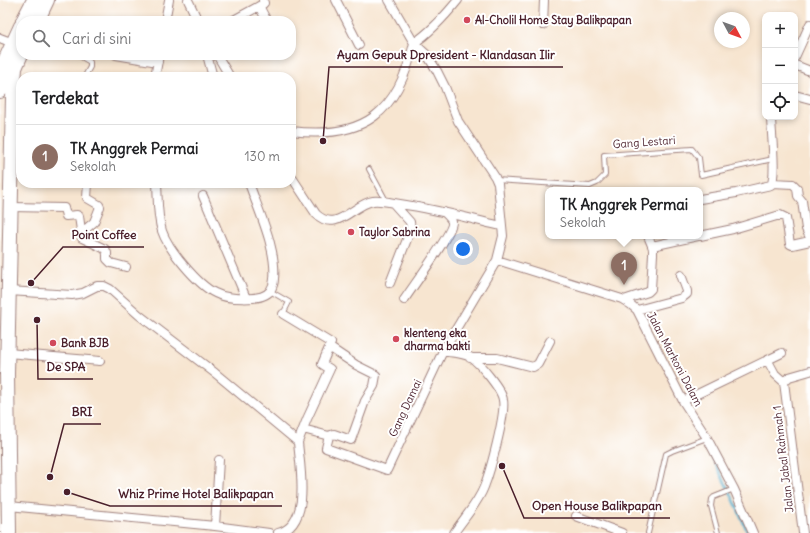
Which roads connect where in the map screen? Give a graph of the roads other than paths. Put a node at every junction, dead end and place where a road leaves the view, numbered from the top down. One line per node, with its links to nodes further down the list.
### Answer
1 (34, 0): 10 (highway)
2 (47, 0): 11 (highway)
3 (169, 0): 12 (street)
4 (188, 0): 13 (street)
5 (336, 0): 21 (street)
6 (389, 0): 19 (street)
7 (458, 0): 19 (street)
8 (544, 0): 17 (street)
9 (261, 3): 14 (street); 15 (street)
10 (26, 16)
11 (39, 16)
12 (166, 16)
13 (196, 16)
14 (240, 16)
15 (265, 16)
16 (810, 24): 22 (street)
17 (543, 25)
18 (16, 36): 20 (highway)
19 (414, 43): 37 (street); 40 (street)
20 (11, 45): 33 (highway); 50 (highway)
21 (359, 45)
22 (798, 50)
23 (88, 60): 29 (lane)
24 (158, 60): 30 (street)
25 (208, 60): 31 (street)
26 (220, 60): 32 (street)
27 (798, 66): 28 (street)
28 (810, 71)
29 (87, 72)
30 (156, 72)
31 (212, 72)
32 (227, 72)
33 (0, 91)
34 (798, 96): 35 (street)
35 (810, 100)
36 (771, 120): 38 (street)
37 (296, 132)
38 (773, 159): 40 (lane, Gang Lestari); 41 (street)
39 (369, 169): 48 (lane)
40 (496, 180): 52 (street)
41 (772, 183): 47 (street); 57 (street)
42 (296, 184): 48 (street)
43 (88, 188): 54 (street)
44 (157, 188): 65 (street)
45 (251, 188): 64 (street)
46 (203, 196): 65 (street)
47 (703, 198)
48 (384, 202): 49 (street)
49 (393, 203): 51 (street); 62 (street)
50 (11, 207): 54 (street); 63 (highway)
51 (444, 211): 52 (street); 66 (street)
52 (502, 226): 59 (street)
53 (703, 235): 57 (street)
54 (82, 238): 60 (street)
55 (649, 239): 58 (street)
56 (685, 239): 58 (street)
57 (810, 239)
58 (652, 246): 67 (street)
59 (497, 260): 67 (street, Jalan Markoni Dalam); 73 (street, Gang Damai)
60 (126, 268)
61 (681, 275): 68 (street)
62 (390, 283)
63 (9, 291): 72 (highway); 86 (street)
64 (270, 291): 65 (street); 69 (lane)
65 (246, 298)
66 (404, 300)
67 (624, 300): 68 (street, Jalan Markoni Dalam)
68 (637, 310): 82 (street, Jalan Markoni Dalam)
69 (283, 314): 71 (street)
70 (550, 341): 75 (street)
71 (329, 347): 83 (street); 84 (street)
72 (8, 353): 76 (street); 79 (highway)
73 (442, 354): 75 (street); 84 (street, Gang Damai)
74 (782, 354): 77 (street)
75 (470, 358): 97 (street)
76 (100, 361)
77 (768, 361): 80 (street); 82 (street)
78 (810, 371): 80 (street)
79 (4, 379): 81 (highway)
80 (784, 382): 102 (street, Jalan Jabal Rahmah 1)
81 (4, 396): 89 (highway)
82 (683, 401): 85 (street, Jalan Markoni Dalam)
83 (303, 429): 84 (street); 86 (street)
84 (329, 436)
85 (707, 438): 88 (street, Jalan Markoni Dalam); 99 (lane)
86 (298, 442): 92 (street)
87 (219, 460): 91 (street)
88 (734, 489): 100 (lane); 101 (street, Jalan Markoni Dalam)
89 (9, 506): 91 (street); 94 (highway)
90 (576, 516): 98 (street)
91 (215, 526): 93 (street)
92 (291, 530): 96 (street)
93 (258, 532): 95 (street)
94 (9, 533)
95 (269, 533)
96 (278, 533)
97 (454, 533)
98 (621, 533)
99 (648, 533)
100 (718, 533)
101 (753, 533)
102 (803, 533)

